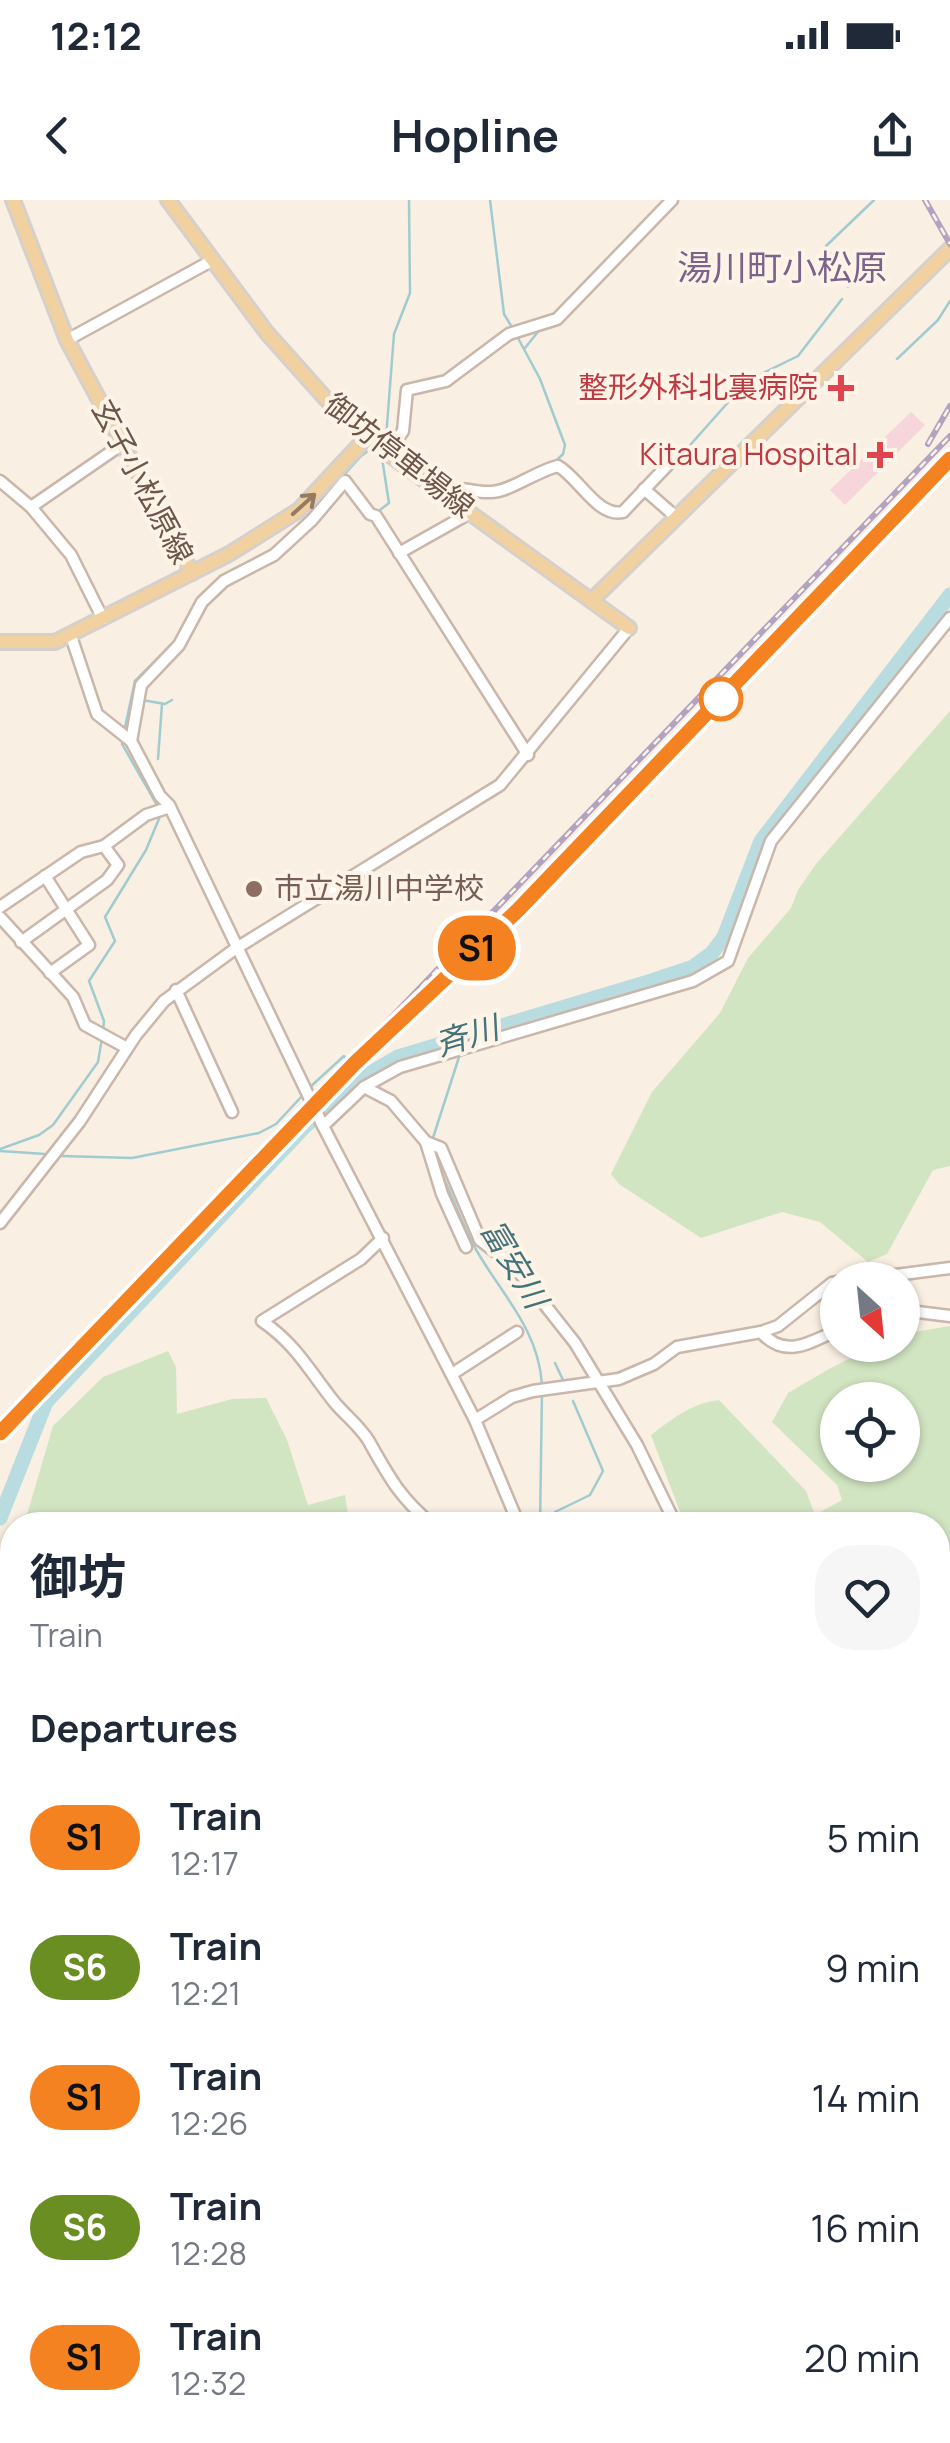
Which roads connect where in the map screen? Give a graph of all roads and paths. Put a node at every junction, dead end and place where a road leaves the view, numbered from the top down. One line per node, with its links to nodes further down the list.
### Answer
1 (13, 200): 6 (main road, 玄子小松原線)
2 (168, 200): 5 (main road, 御坊停車場線)
3 (672, 200): 9 (street)
4 (950, 249): 16 (main road)
5 (213, 260): 6 (street); 7 (main road, 御坊停車場線)
6 (67, 340): 8 (main road, 玄子小松原線)
7 (367, 437): 9 (main road, 御坊停車場線); 17 (main road, one-way to 7)
8 (122, 445): 14 (street); 20 (main road, 玄子小松原線)
9 (387, 453): 13 (main road, 御坊停車場線)
10 (678, 454): 12 (street)
11 (0, 481): 14 (street)
12 (644, 489): 13 (street); 16 (street)
13 (444, 494): 15 (main road, 御坊停車場線)
14 (31, 507): 23 (street)
15 (470, 513): 19 (street); 21 (main road, 御坊停車場線)
16 (676, 517): 21 (main road)
17 (269, 531): 18 (street); 20 (main road)
18 (281, 548): 19 (street); 27 (street)
19 (399, 553): 28 (street)
20 (192, 573): 23 (main road, 玄子小松原線)
21 (592, 600): 24 (main road, 御坊停車場線)
22 (950, 618): 40 (street)
23 (103, 619): 25 (main road, 玄子小松原線)
24 (630, 628): 28 (street)
25 (71, 636): 26 (main road, 玄子小松原線); 27 (street)
26 (0, 642)
27 (131, 742): 29 (street)
28 (528, 755): 36 (street)
29 (170, 808): 30 (street); 36 (street)
30 (104, 846): 31 (street); 33 (street)
31 (44, 876): 32 (street); 33 (street)
32 (0, 907)
33 (66, 910): 35 (street); 37 (street)
34 (0, 917): 35 (street)
35 (21, 942): 37 (street)
36 (235, 949): 38 (street); 42 (street)
37 (50, 973): 39 (street)
38 (176, 990): 39 (street); 41 (street)
39 (128, 1048): 44 (street)
40 (364, 1087): 42 (street); 43 (street)
41 (232, 1112)
42 (323, 1126): 45 (street)
43 (426, 1142): 46 (street); 56 (street)
44 (0, 1222)
45 (383, 1238): 55 (street); 58 (street)
46 (466, 1248)
47 (950, 1268): 48 (street)
48 (920, 1272)
49 (820, 1293): 53 (street)
50 (920, 1312): 51 (street)
51 (950, 1316)
52 (517, 1332): 55 (street)
53 (761, 1332): 54 (street); 56 (street)
54 (820, 1338)
55 (452, 1374): 57 (street)
56 (598, 1384): 57 (street); 60 (street)
57 (475, 1420): 59 (street)
58 (417, 1512)
59 (514, 1512)
60 (670, 1512)

